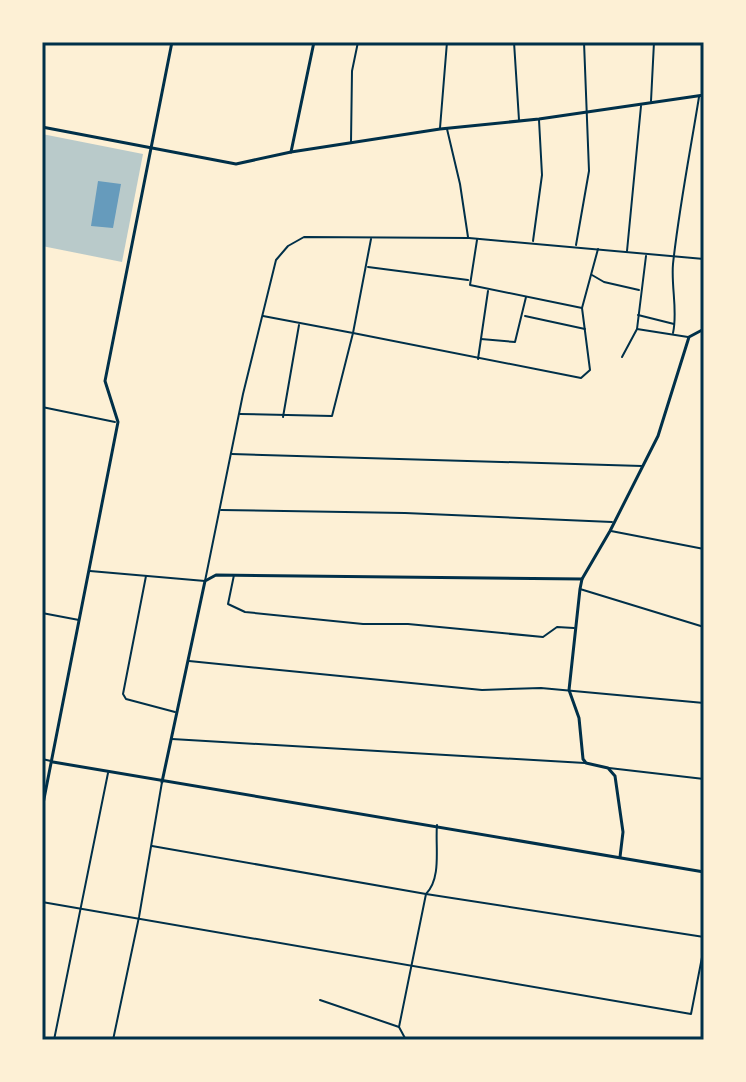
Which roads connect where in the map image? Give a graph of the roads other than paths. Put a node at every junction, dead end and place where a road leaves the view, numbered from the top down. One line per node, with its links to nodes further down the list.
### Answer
1 (172, 42): 18 (street)
2 (314, 42): 19 (street)
3 (358, 42): 17 (street)
4 (447, 42): 16 (street)
5 (514, 42): 13 (street)
6 (584, 42): 11 (street)
7 (654, 42): 9 (street)
8 (702, 96): 9 (street); 28 (street)
9 (651, 103): 10 (street)
10 (641, 104): 11 (street); 26 (street)
11 (588, 112): 12 (street); 24 (street)
12 (539, 119): 13 (street); 23 (street)
13 (519, 121): 15 (street)
14 (42, 127): 18 (street)
15 (446, 128): 16 (street); 21 (street)
16 (440, 129): 17 (street)
17 (351, 143): 19 (street)
18 (151, 149): 19 (street); 54 (street)
19 (291, 152)
20 (371, 237): 21 (street); 30 (street); 38 (street)
21 (469, 238): 22 (street)
22 (477, 238): 23 (street); 32 (street)
23 (533, 242): 24 (street)
24 (575, 246): 25 (street)
25 (598, 249): 26 (street); 31 (street)
26 (627, 252): 27 (street)
27 (647, 254): 28 (street); 34 (street)
28 (674, 257): 29 (street); 41 (street)
29 (704, 259)
30 (367, 267): 32 (street); 45 (street)
31 (590, 273): 34 (street); 36 (street)
32 (470, 281): 33 (street)
33 (488, 289): 35 (street); 48 (street)
34 (640, 290): 37 (street)
35 (527, 296): 36 (street); 39 (street)
36 (582, 308): 44 (street)
37 (638, 315): 41 (street); 43 (street)
38 (262, 316): 40 (street); 52 (street)
39 (522, 316): 44 (street); 48 (street)
40 (299, 324): 45 (street); 53 (street)
41 (675, 324): 46 (street)
42 (704, 328): 47 (street)
43 (637, 329): 46 (street); 49 (street)
44 (586, 330): 50 (street)
45 (353, 333): 50 (street); 53 (street)
46 (673, 333): 47 (street)
47 (689, 337): 56 (street)
48 (481, 339): 50 (street)
49 (622, 357)
50 (478, 359)
51 (42, 407): 54 (street)
52 (239, 414): 53 (street); 55 (street)
53 (283, 417)
54 (118, 422): 62 (street)
55 (231, 454): 56 (street); 57 (street)
56 (644, 466): 58 (street)
57 (220, 509): 58 (street); 66 (street)
58 (612, 522): 59 (street)
59 (610, 531): 61 (street); 65 (street)
60 (704, 537): 61 (street)
61 (703, 549)
62 (89, 571): 63 (street); 69 (street)
63 (146, 575): 66 (street); 75 (street)
64 (234, 575): 65 (street); 66 (street); 71 (street)
65 (582, 579): 67 (street)
66 (205, 581): 72 (street)
67 (580, 589): 70 (street); 71 (street)
68 (42, 613): 69 (street)
69 (79, 620): 78 (street)
70 (704, 627)
71 (575, 629): 73 (street)
72 (188, 661): 73 (street); 75 (street)
73 (569, 690): 74 (street); 79 (street)
74 (704, 703)
75 (176, 712): 76 (street)
76 (171, 739): 79 (street); 83 (street)
77 (42, 759): 78 (street)
78 (52, 761): 81 (street); 84 (street)
79 (586, 763): 80 (street)
80 (608, 768): 82 (street); 87 (street)
81 (108, 771): 83 (street); 91 (street)
82 (704, 779)
83 (162, 782): 85 (street); 86 (street)
84 (42, 809)
85 (437, 825): 87 (street); 89 (street)
86 (152, 846): 89 (street); 92 (street)
87 (620, 857): 88 (street)
88 (704, 872)
89 (426, 894): 93 (street); 95 (street)
90 (42, 902): 91 (street)
91 (81, 910): 92 (street); 98 (street)
92 (139, 917): 95 (street); 99 (street)
93 (704, 937)
94 (704, 947): 95 (street)
95 (412, 968): 97 (street)
96 (320, 1000): 97 (street)
97 (399, 1027): 100 (street)
98 (54, 1040)
99 (113, 1040)
100 (406, 1040)

